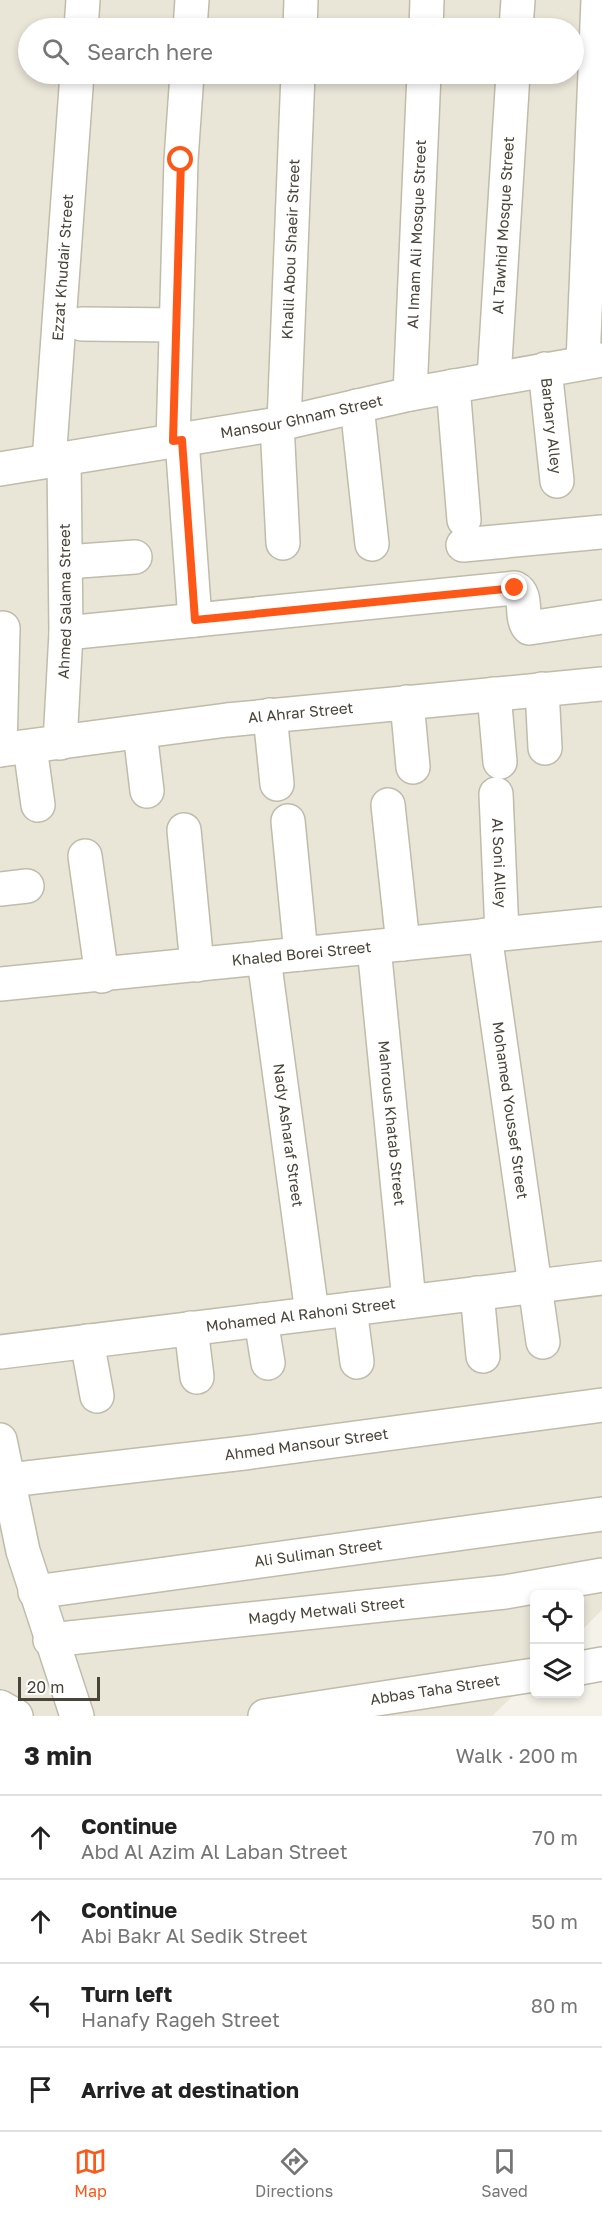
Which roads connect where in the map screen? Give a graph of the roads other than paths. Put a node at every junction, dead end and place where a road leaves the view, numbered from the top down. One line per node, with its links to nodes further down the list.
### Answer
1 (83, 0): 7 (street)
2 (192, 0): 8 (street)
3 (301, 0): 9 (street)
4 (427, 0): 10 (street)
5 (518, 0): 11 (street)
6 (598, 0): 19 (street)
7 (82, 18)
8 (191, 18)
9 (300, 18)
10 (426, 18)
11 (517, 18)
12 (77, 84): 27 (street, Ezzat Khudair Street)
13 (186, 84): 18 (street)
14 (297, 84): 25 (street, Khalil Abou Shaeir Street)
15 (424, 84): 23 (street, Al Imam Ali Mosque Street)
16 (512, 84): 21 (street, Al Tawhid Mosque Street)
17 (82, 324): 18 (street)
18 (176, 325): 26 (street)
19 (592, 361): 20 (street, Mansour Ghnam Street)
20 (545, 369): 21 (street, Mansour Ghnam Street); 29 (street, Barbary Alley)
21 (494, 378): 22 (street, Mansour Ghnam Street)
22 (453, 386): 23 (street, Mansour Ghnam Street); 30 (street)
23 (410, 394): 24 (street, Mansour Ghnam Street)
24 (357, 406): 25 (street, Mansour Ghnam Street); 32 (street)
25 (280, 424): 26 (street, Mansour Ghnam Street); 31 (street, Khalil Abou Shaeir Street)
26 (178, 441): 27 (street, Mansour Ghnam Street); 36 (street)
27 (57, 460): 28 (street, Mansour Ghnam Street); 34 (street, Ahmed Salama Street)
28 (0, 469)
29 (557, 481)
30 (602, 532)
31 (283, 543)
32 (372, 544)
33 (135, 557): 34 (street)
34 (66, 562): 38 (street, Ahmed Salama Street)
35 (602, 617): 36 (street)
36 (195, 620): 38 (street)
37 (3, 628): 45 (street)
38 (66, 633): 45 (street, Ahmed Salama Street)
39 (602, 684): 40 (street, Al Ahrar Street)
40 (542, 689): 41 (street, Al Ahrar Street); 46 (street)
41 (494, 693): 42 (street, Al Ahrar Street); 47 (street)
42 (406, 702): 43 (street, Al Ahrar Street); 48 (street)
43 (270, 716): 44 (street, Al Ahrar Street); 49 (street)
44 (140, 732): 45 (street, Al Ahrar Street); 50 (street)
45 (23, 748): 52 (street)
46 (545, 748)
47 (500, 762)
48 (413, 767)
49 (277, 784)
50 (147, 791)
51 (496, 794): 58 (street, Al Soni Alley)
52 (38, 805)
53 (388, 805): 59 (street, Mahrous Khatab Street)
54 (288, 821): 60 (street)
55 (184, 830): 62 (street)
56 (85, 856): 63 (street)
57 (602, 924): 58 (street, Khaled Borei Street)
58 (493, 934): 59 (street, Khaled Borei Street); 66 (street, Mohamed Youssef Street)
59 (389, 945): 60 (street, Khaled Borei Street); 68 (street, Mahrous Khatab Street)
60 (301, 954): 61 (street, Khaled Borei Street)
61 (264, 959): 62 (street, Khaled Borei Street); 70 (street, Nady Asharaf Street)
62 (197, 965): 63 (street, Khaled Borei Street)
63 (102, 976): 64 (street, Khaled Borei Street)
64 (0, 984)
65 (602, 1278): 66 (street, Mohamed Al Rahoni Street)
66 (535, 1286): 67 (street, Mohamed Al Rahoni Street); 74 (street, Mohamed Youssef Street)
67 (477, 1293): 68 (street, Mohamed Al Rahoni Street); 76 (street)
68 (409, 1301): 69 (street, Mohamed Al Rahoni Street)
69 (350, 1309): 70 (street, Mohamed Al Rahoni Street); 77 (street)
70 (312, 1313): 71 (street, Mohamed Al Rahoni Street)
71 (261, 1320): 72 (street, Mohamed Al Rahoni Street); 78 (street)
72 (191, 1328): 73 (street, Mohamed Al Rahoni Street); 79 (street)
73 (87, 1341): 75 (street, Mohamed Al Rahoni Street); 80 (street)
74 (543, 1342)
75 (0, 1352)
76 (483, 1356)
77 (357, 1362)
78 (268, 1363)
79 (197, 1377)
80 (97, 1396)
81 (602, 1405): 83 (street, Ahmed Mansour Street)
82 (0, 1440): 83 (street)
83 (4, 1478): 85 (street)
84 (602, 1514): 87 (street, Ali Suliman Street)
85 (11, 1551): 87 (street)
86 (602, 1575): 88 (street, Magdy Metwali Street)
87 (35, 1592): 88 (street)
88 (50, 1640): 94 (street)
89 (602, 1664): 90 (street)
90 (584, 1667)
91 (530, 1676): 95 (street, Abbas Taha Street)
92 (0, 1707): 93 (street)
93 (16, 1716)
94 (77, 1716)
95 (265, 1716)

